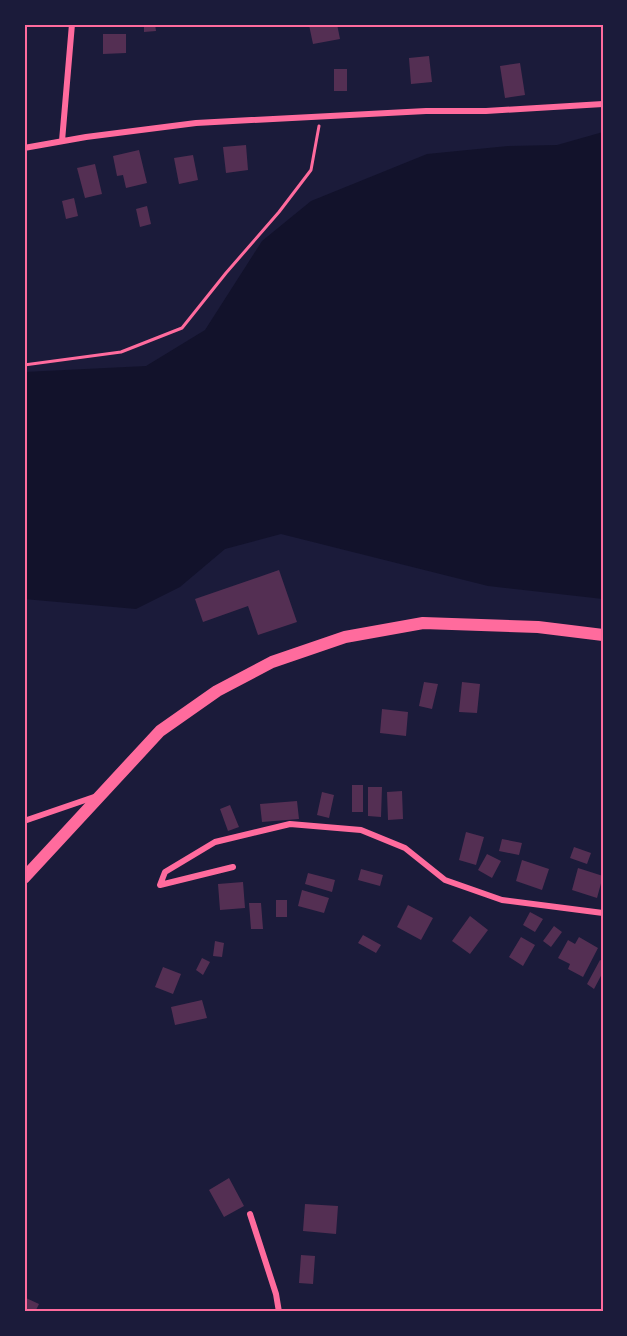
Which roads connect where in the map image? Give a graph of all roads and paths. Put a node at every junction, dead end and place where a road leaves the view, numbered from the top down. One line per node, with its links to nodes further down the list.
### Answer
1 (72, 24): 4 (street)
2 (603, 104): 3 (street)
3 (321, 117): 4 (street); 6 (path)
4 (62, 141): 5 (street)
5 (24, 148)
6 (24, 365)
7 (603, 634): 8 (main road)
8 (100, 795): 9 (street); 11 (main road)
9 (24, 821)
10 (233, 867): 12 (street)
11 (24, 878)
12 (603, 913)
13 (250, 1214): 14 (street)
14 (279, 1312)

